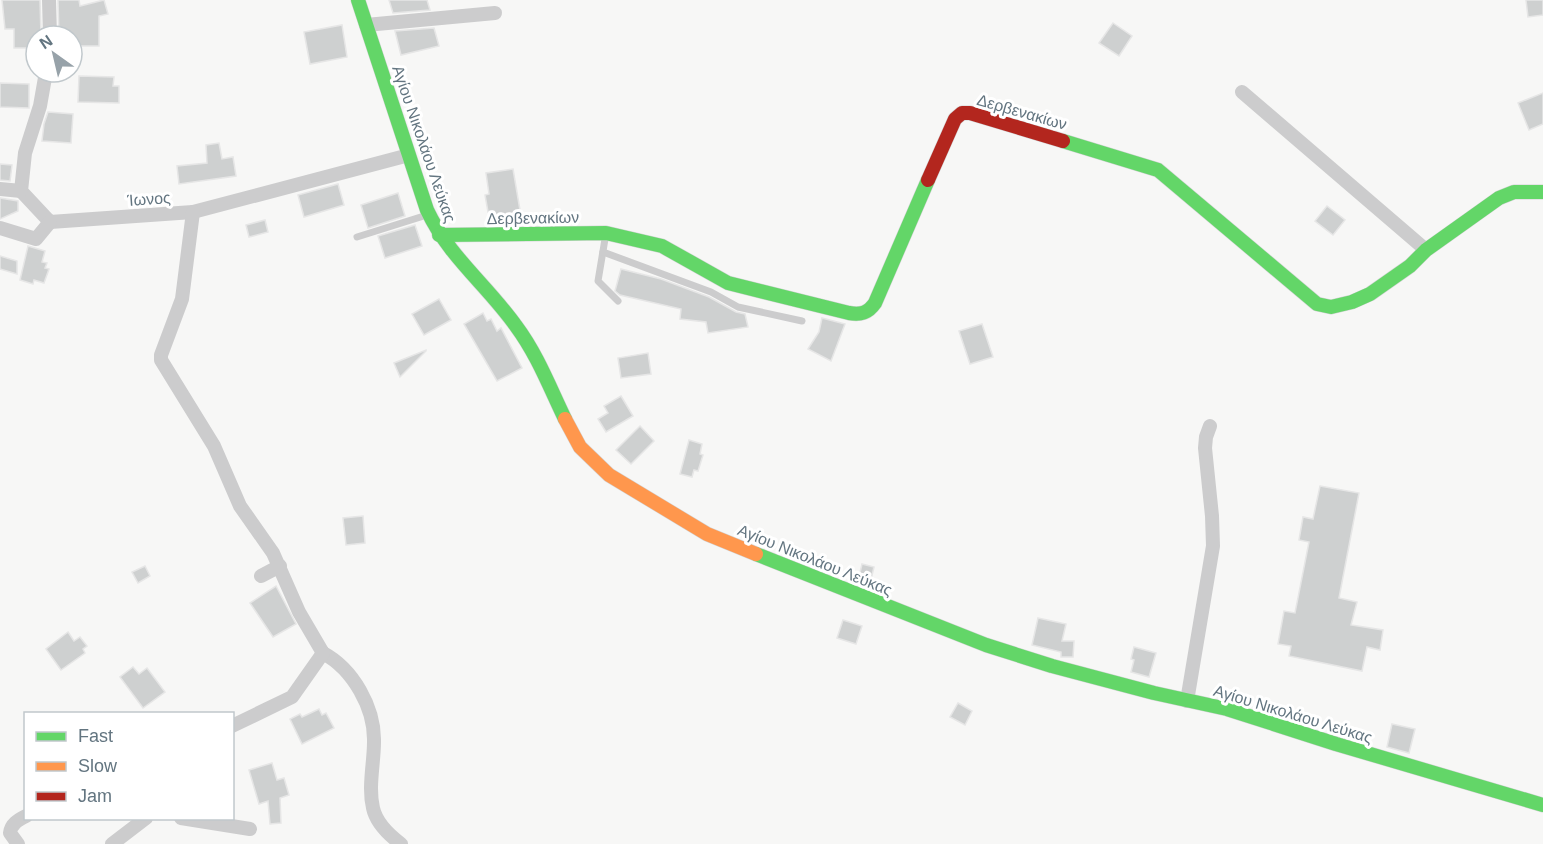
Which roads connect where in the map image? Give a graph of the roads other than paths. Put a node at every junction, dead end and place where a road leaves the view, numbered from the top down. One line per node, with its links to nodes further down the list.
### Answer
1 (49, 0): 4 (street)
2 (358, 0): 5 (main road, Αγίου Νικολάου Λεύκας)
3 (495, 13): 5 (street)
4 (50, 24)
5 (366, 25): 8 (main road, Αγίου Νικολάου Λεύκας)
6 (44, 84): 10 (street)
7 (1242, 93): 19 (street)
8 (409, 155): 12 (street, Ίωνος); 13 (main road, Αγίου Νικολάου Λεύκας)
9 (0, 189): 10 (street)
10 (21, 191): 14 (street)
11 (1543, 192): 19 (main road, Δερβενακίων)
12 (193, 212): 14 (street, Ίωνος); 24 (street)
13 (429, 214): 17 (main road, Αγίου Νικολάου Λεύκας); 18 (lane)
14 (50, 222): 15 (street)
15 (0, 228)
16 (606, 233): 17 (main road, Δερβενακίων); 19 (main road, Δερβενακίων); 20 (lane)
17 (439, 235): 27 (main road, Αγίου Νικολάου Λεύκας)
18 (357, 237)
19 (1426, 250)
20 (603, 252): 21 (lane); 22 (lane)
21 (618, 301)
22 (802, 321)
23 (1210, 426): 27 (street)
24 (280, 566): 25 (street); 26 (street)
25 (261, 576)
26 (323, 653): 28 (street); 36 (street)
27 (1187, 701): 29 (main road, Αγίου Νικολάου Λεύκας)
28 (234, 725)
29 (1543, 805)
30 (24, 817): 34 (street)
31 (145, 820): 35 (street)
32 (188, 820): 33 (street)
33 (250, 829)
34 (18, 844)
35 (112, 844)
36 (401, 844)

